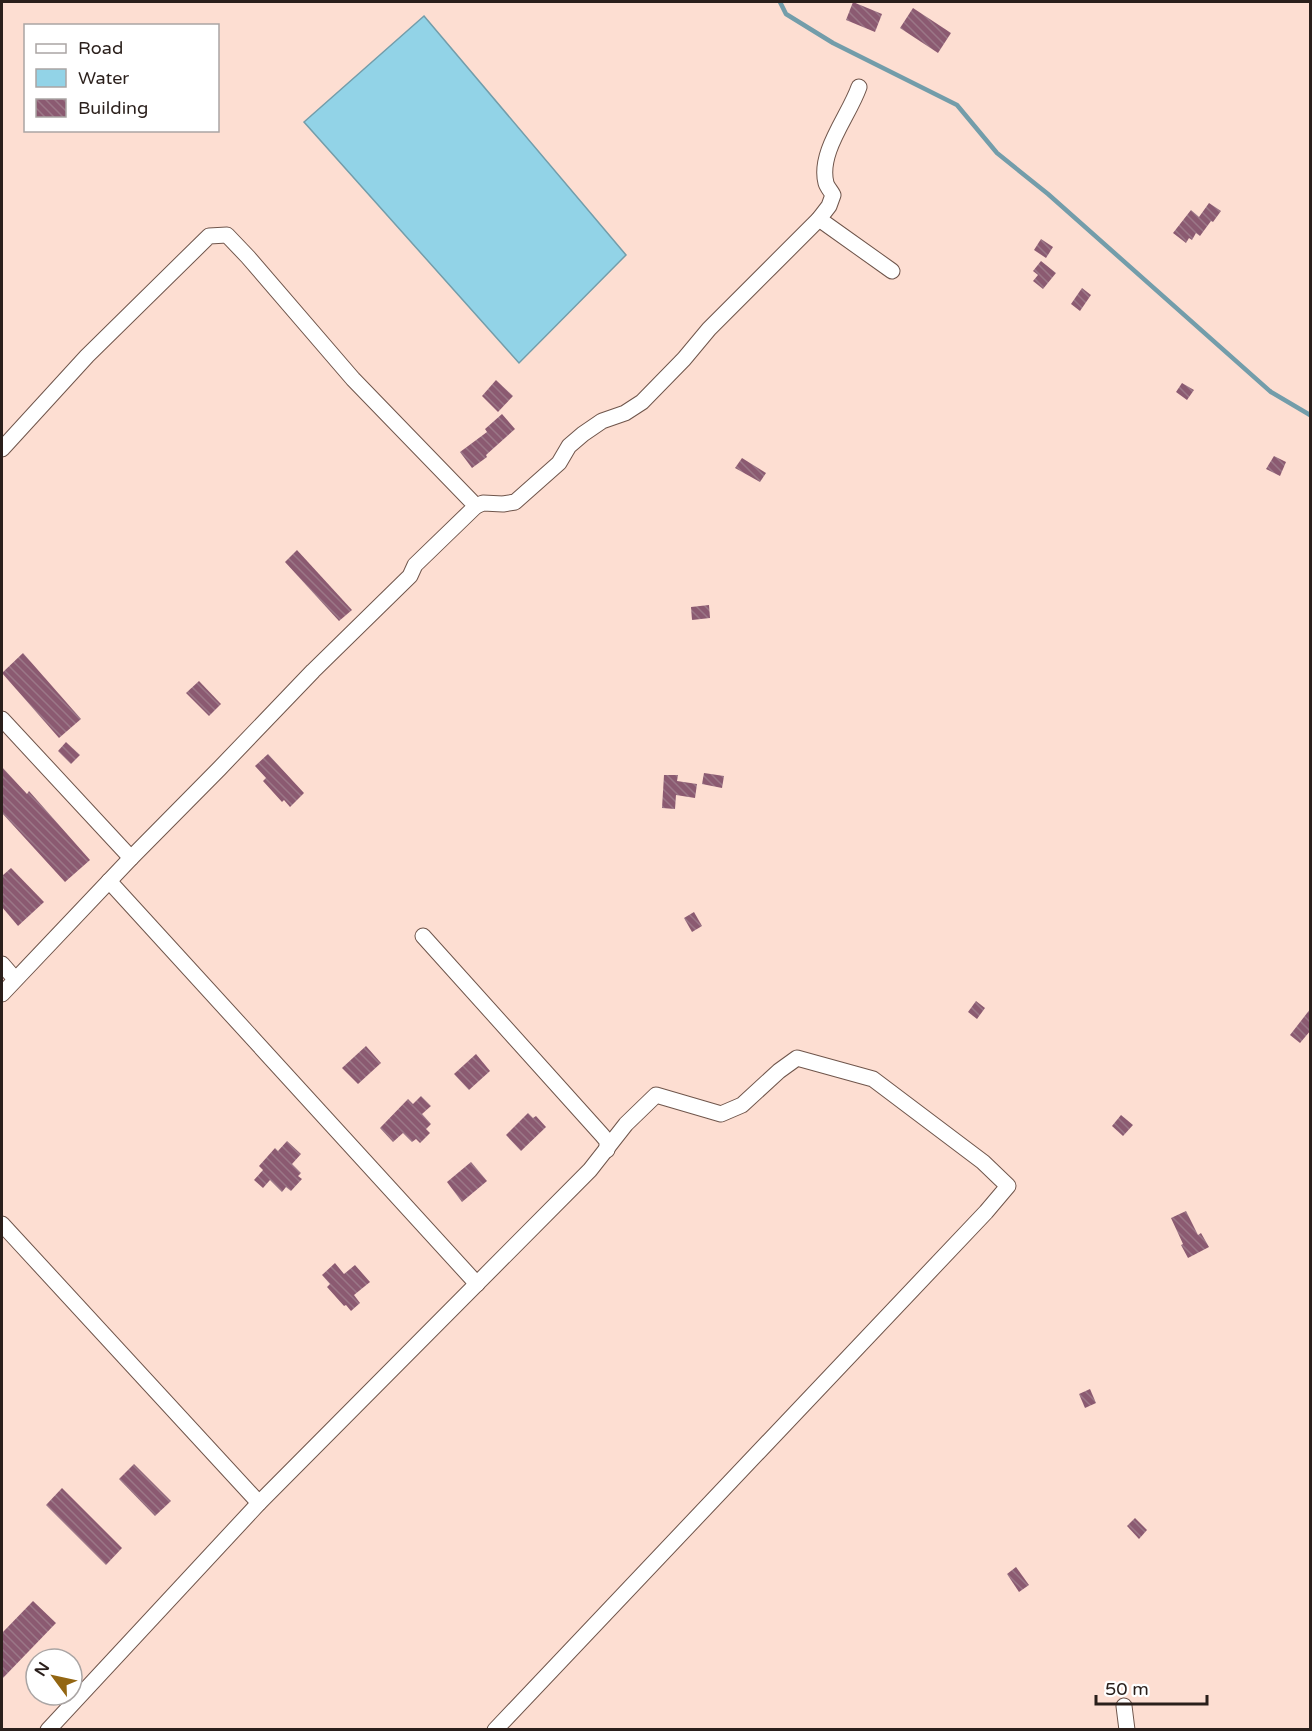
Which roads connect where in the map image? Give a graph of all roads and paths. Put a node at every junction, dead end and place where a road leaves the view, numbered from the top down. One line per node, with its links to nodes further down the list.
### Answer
1 (858, 87): 2 (street)
2 (819, 219): 3 (street); 5 (street)
3 (887, 268)
4 (2, 449): 5 (street)
5 (476, 506): 7 (street)
6 (2, 719): 7 (street)
7 (130, 858): 8 (street)
8 (109, 881): 11 (street); 15 (street)
9 (423, 936): 13 (street)
10 (2, 964): 11 (street)
11 (15, 980): 12 (street)
12 (2, 994)
13 (607, 1150): 15 (street); 19 (street)
14 (2, 1224): 16 (street)
15 (477, 1284): 16 (street)
16 (259, 1503): 18 (street)
17 (1124, 1706): 20 (street)
18 (48, 1730)
19 (495, 1730)
20 (1127, 1730)

